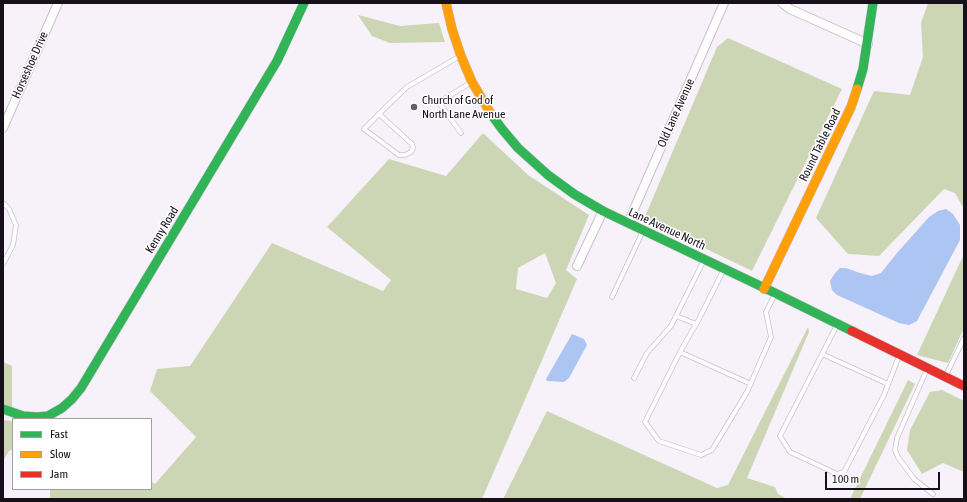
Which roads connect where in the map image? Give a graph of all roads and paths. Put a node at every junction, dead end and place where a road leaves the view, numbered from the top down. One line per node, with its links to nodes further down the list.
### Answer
1 (58, 3): 11 (street, Horseshoe Drive)
2 (304, 3): 37 (street, Kenny Road)
3 (446, 3): 8 (street, Lane Avenue North)
4 (782, 3): 7 (street)
5 (873, 3): 7 (street, Round Table Road)
6 (722, 4): 15 (street, Old Lane Avenue)
7 (868, 44): 21 (street, Round Table Road)
8 (461, 56): 9 (street, Lane Avenue North); 10 (lane)
9 (472, 82): 12 (lane); 14 (street, Lane Avenue North)
10 (379, 114): 10 (lane)
11 (3, 128)
12 (462, 133)
13 (3, 203): 18 (lane)
14 (603, 211): 15 (street, Lane Avenue North); 19 (street)
15 (628, 223): 16 (street, Lane Avenue North)
16 (643, 230): 17 (street, Lane Avenue North); 23 (lane)
17 (704, 259): 20 (street, Lane Avenue North); 24 (lane)
18 (3, 264)
19 (577, 266)
20 (724, 269): 21 (street, Lane Avenue North); 25 (lane)
21 (764, 288): 22 (street, Lane Avenue North)
22 (775, 293): 26 (street, Lane Avenue North); 34 (lane)
23 (612, 297)
24 (676, 316): 25 (lane); 33 (lane)
25 (696, 324): 28 (lane)
26 (837, 324): 29 (lane); 30 (street, Lane Avenue North)
27 (964, 338): 32 (lane)
28 (680, 352): 34 (lane); 34 (lane)
29 (822, 354): 35 (lane); 35 (lane)
30 (900, 355): 31 (street, Lane Avenue North); 35 (lane)
31 (927, 368): 32 (street, Lane Avenue North); 38 (lane)
32 (945, 377): 36 (street, Lane Avenue North)
33 (634, 378)
34 (751, 384)
35 (888, 384)
36 (964, 386)
37 (3, 408)
38 (933, 494)

